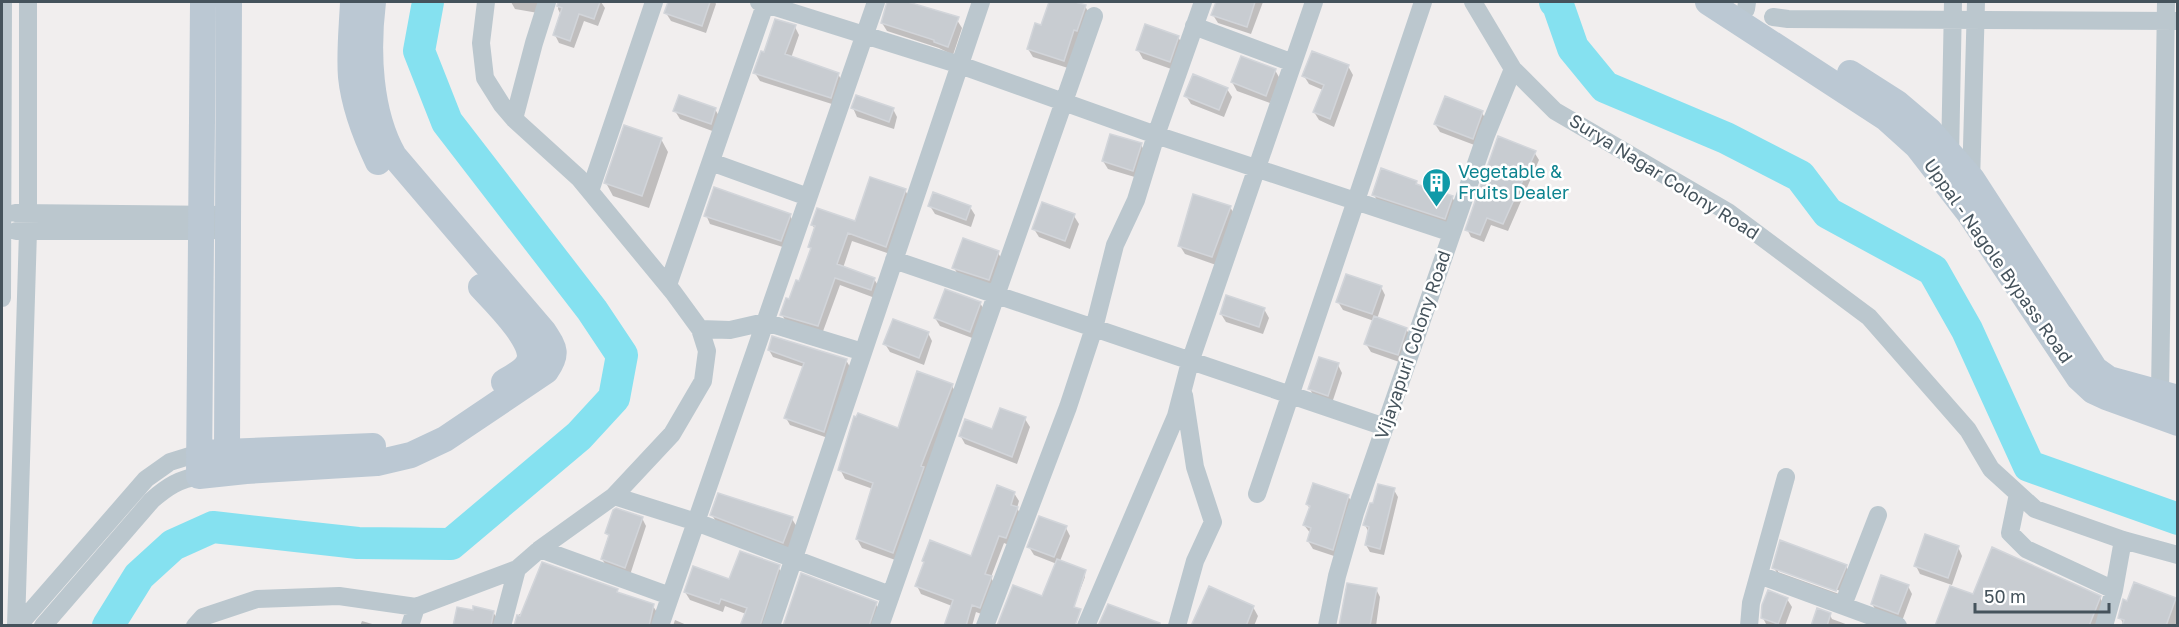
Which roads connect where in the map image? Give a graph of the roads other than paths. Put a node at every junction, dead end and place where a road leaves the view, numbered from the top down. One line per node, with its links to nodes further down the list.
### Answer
1 (3, 2): 42 (street)
2 (28, 2): 43 (street)
3 (202, 2): 44 (street)
4 (229, 2): 45 (street)
5 (353, 2): 60 (street)
6 (373, 2): 60 (street)
7 (486, 2): 33 (street)
8 (547, 2): 33 (street)
9 (654, 2): 39 (street)
10 (763, 2): 28 (street); 36 (street)
11 (876, 2): 28 (street)
12 (981, 2): 30 (street)
13 (1203, 2): 27 (street)
14 (1314, 2): 29 (street)
15 (1424, 2): 41 (street)
16 (1473, 2): 31 (street, Surya Nagar Colony Road)
17 (1708, 2): 38 (street, Uppal - Nagole Bypass Road)
18 (1953, 2): 24 (street)
19 (1977, 2): 25 (street)
20 (2166, 2): 26 (street)
21 (1743, 4): 22 (street, Uppal - Nagole Bypass Road)
22 (1773, 14): 24 (street); 35 (street, Uppal - Nagole Bypass Road)
23 (1094, 16): 32 (street)
24 (1953, 20): 25 (street); 35 (street)
25 (1977, 20): 26 (street); 38 (street)
26 (2171, 21): 58 (street)
27 (1194, 26): 29 (street); 34 (street)
28 (865, 34): 30 (street); 40 (street)
29 (1293, 63): 37 (street)
30 (960, 65): 32 (street); 47 (street)
31 (1513, 69): 46 (street, Vijayapuri Colony Road); 63 (street, Surya Nagar Colony Road)
32 (1065, 102): 34 (street); 49 (street)
33 (514, 119): 39 (street)
34 (1155, 135): 37 (street); 53 (street)
35 (1950, 155): 38 (street, Uppal - Nagole Bypass Road)
36 (711, 162): 40 (street); 48 (street)
37 (1257, 167): 41 (street); 55 (street)
38 (1960, 182): 58 (street, Uppal - Nagole Bypass Road); 58 (street, Uppal - Nagole Bypass Road)
39 (590, 192): 48 (street)
40 (808, 197): 51 (street)
41 (1357, 201): 46 (street); 57 (street)
42 (2, 222): 43 (street); 50 (street)
43 (28, 222): 44 (street); 80 (street)
44 (201, 223): 45 (street); 61 (street)
45 (228, 223): 60 (street)
46 (1452, 233): 59 (street, Vijayapuri Colony Road)
47 (894, 260): 49 (street); 54 (street)
48 (668, 285): 52 (street)
49 (997, 295): 53 (street); 75 (street)
50 (2, 298)
51 (765, 322): 52 (street); 54 (street); 67 (street)
52 (699, 328): 64 (street)
53 (1094, 328): 55 (street); 88 (street)
54 (863, 352): 71 (street)
55 (1190, 362): 56 (street); 57 (street)
56 (1183, 388): 89 (street); 90 (street)
57 (1289, 394): 59 (street); 65 (street)
58 (2172, 414)
59 (1385, 427): 91 (street, Vijayapuri Colony Road)
60 (226, 462): 61 (street)
61 (199, 464): 80 (street); 81 (street)
62 (1786, 477): 73 (street)
63 (2018, 494): 68 (street, Surya Nagar Colony Road); 74 (street)
64 (614, 495): 67 (street); 69 (street)
65 (1257, 495)
66 (1878, 515): 77 (street)
67 (696, 522): 71 (street); 76 (street)
68 (2123, 540): 70 (street, Surya Nagar Colony Road); 74 (street)
69 (540, 549): 72 (street); 76 (street)
70 (2178, 555)
71 (794, 558): 75 (street); 86 (street)
72 (517, 569): 78 (street); 84 (street)
73 (1759, 575): 77 (street); 92 (street)
74 (2114, 590): 94 (street)
75 (890, 595): 87 (street)
76 (670, 596): 85 (street)
77 (1843, 605): 93 (street)
78 (416, 607): 79 (street); 83 (street)
79 (219, 618): 82 (street)
80 (17, 626)
81 (43, 626)
82 (195, 626)
83 (410, 626)
84 (502, 626)
85 (660, 626)
86 (771, 626)
87 (880, 626)
88 (985, 626)
89 (1086, 626)
90 (1177, 626)
91 (1327, 626)
92 (1749, 626)
93 (1898, 626)
94 (2104, 626)

